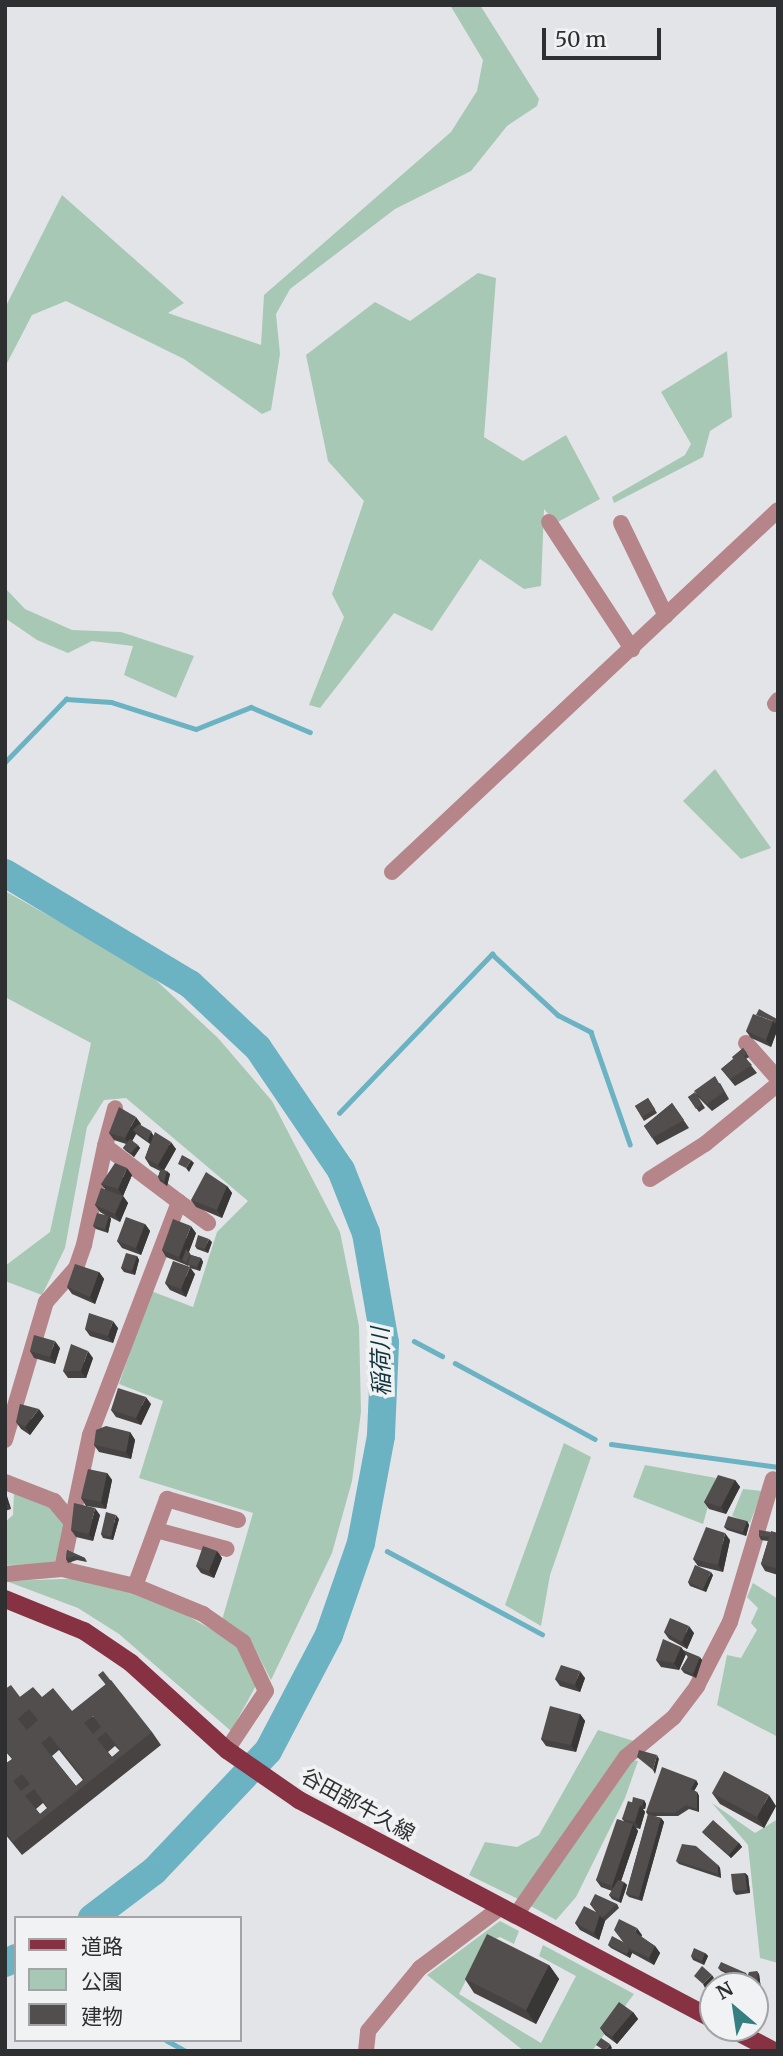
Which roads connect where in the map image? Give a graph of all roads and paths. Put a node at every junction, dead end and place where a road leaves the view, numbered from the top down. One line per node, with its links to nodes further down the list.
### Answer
1 (778, 510): 4 (street)
2 (549, 522): 5 (street)
3 (621, 523): 4 (street)
4 (666, 616): 5 (street)
5 (632, 649): 6 (street)
6 (393, 872)
7 (747, 1043): 8 (street)
8 (778, 1082): 11 (street)
9 (115, 1108): 10 (street)
10 (105, 1146): 12 (street); 14 (street)
11 (650, 1179)
12 (178, 1202): 13 (street); 18 (street)
13 (208, 1223)
14 (5, 1440)
15 (773, 1479): 26 (street)
16 (5, 1482): 18 (street)
17 (238, 1520): 19 (street)
18 (71, 1521): 21 (street)
19 (156, 1530): 20 (street); 23 (street)
20 (227, 1549)
21 (62, 1569): 22 (street); 23 (street)
22 (5, 1574)
23 (135, 1586): 25 (street)
24 (5, 1599): 25 (main road, 谷田部牛久線)
25 (230, 1752): 26 (main road, 谷田部牛久線)
26 (508, 1912): 27 (main road, 谷田部牛久線); 29 (street)
27 (699, 2012)
28 (757, 2042): 30 (main road)
29 (366, 2051)
30 (774, 2051)

